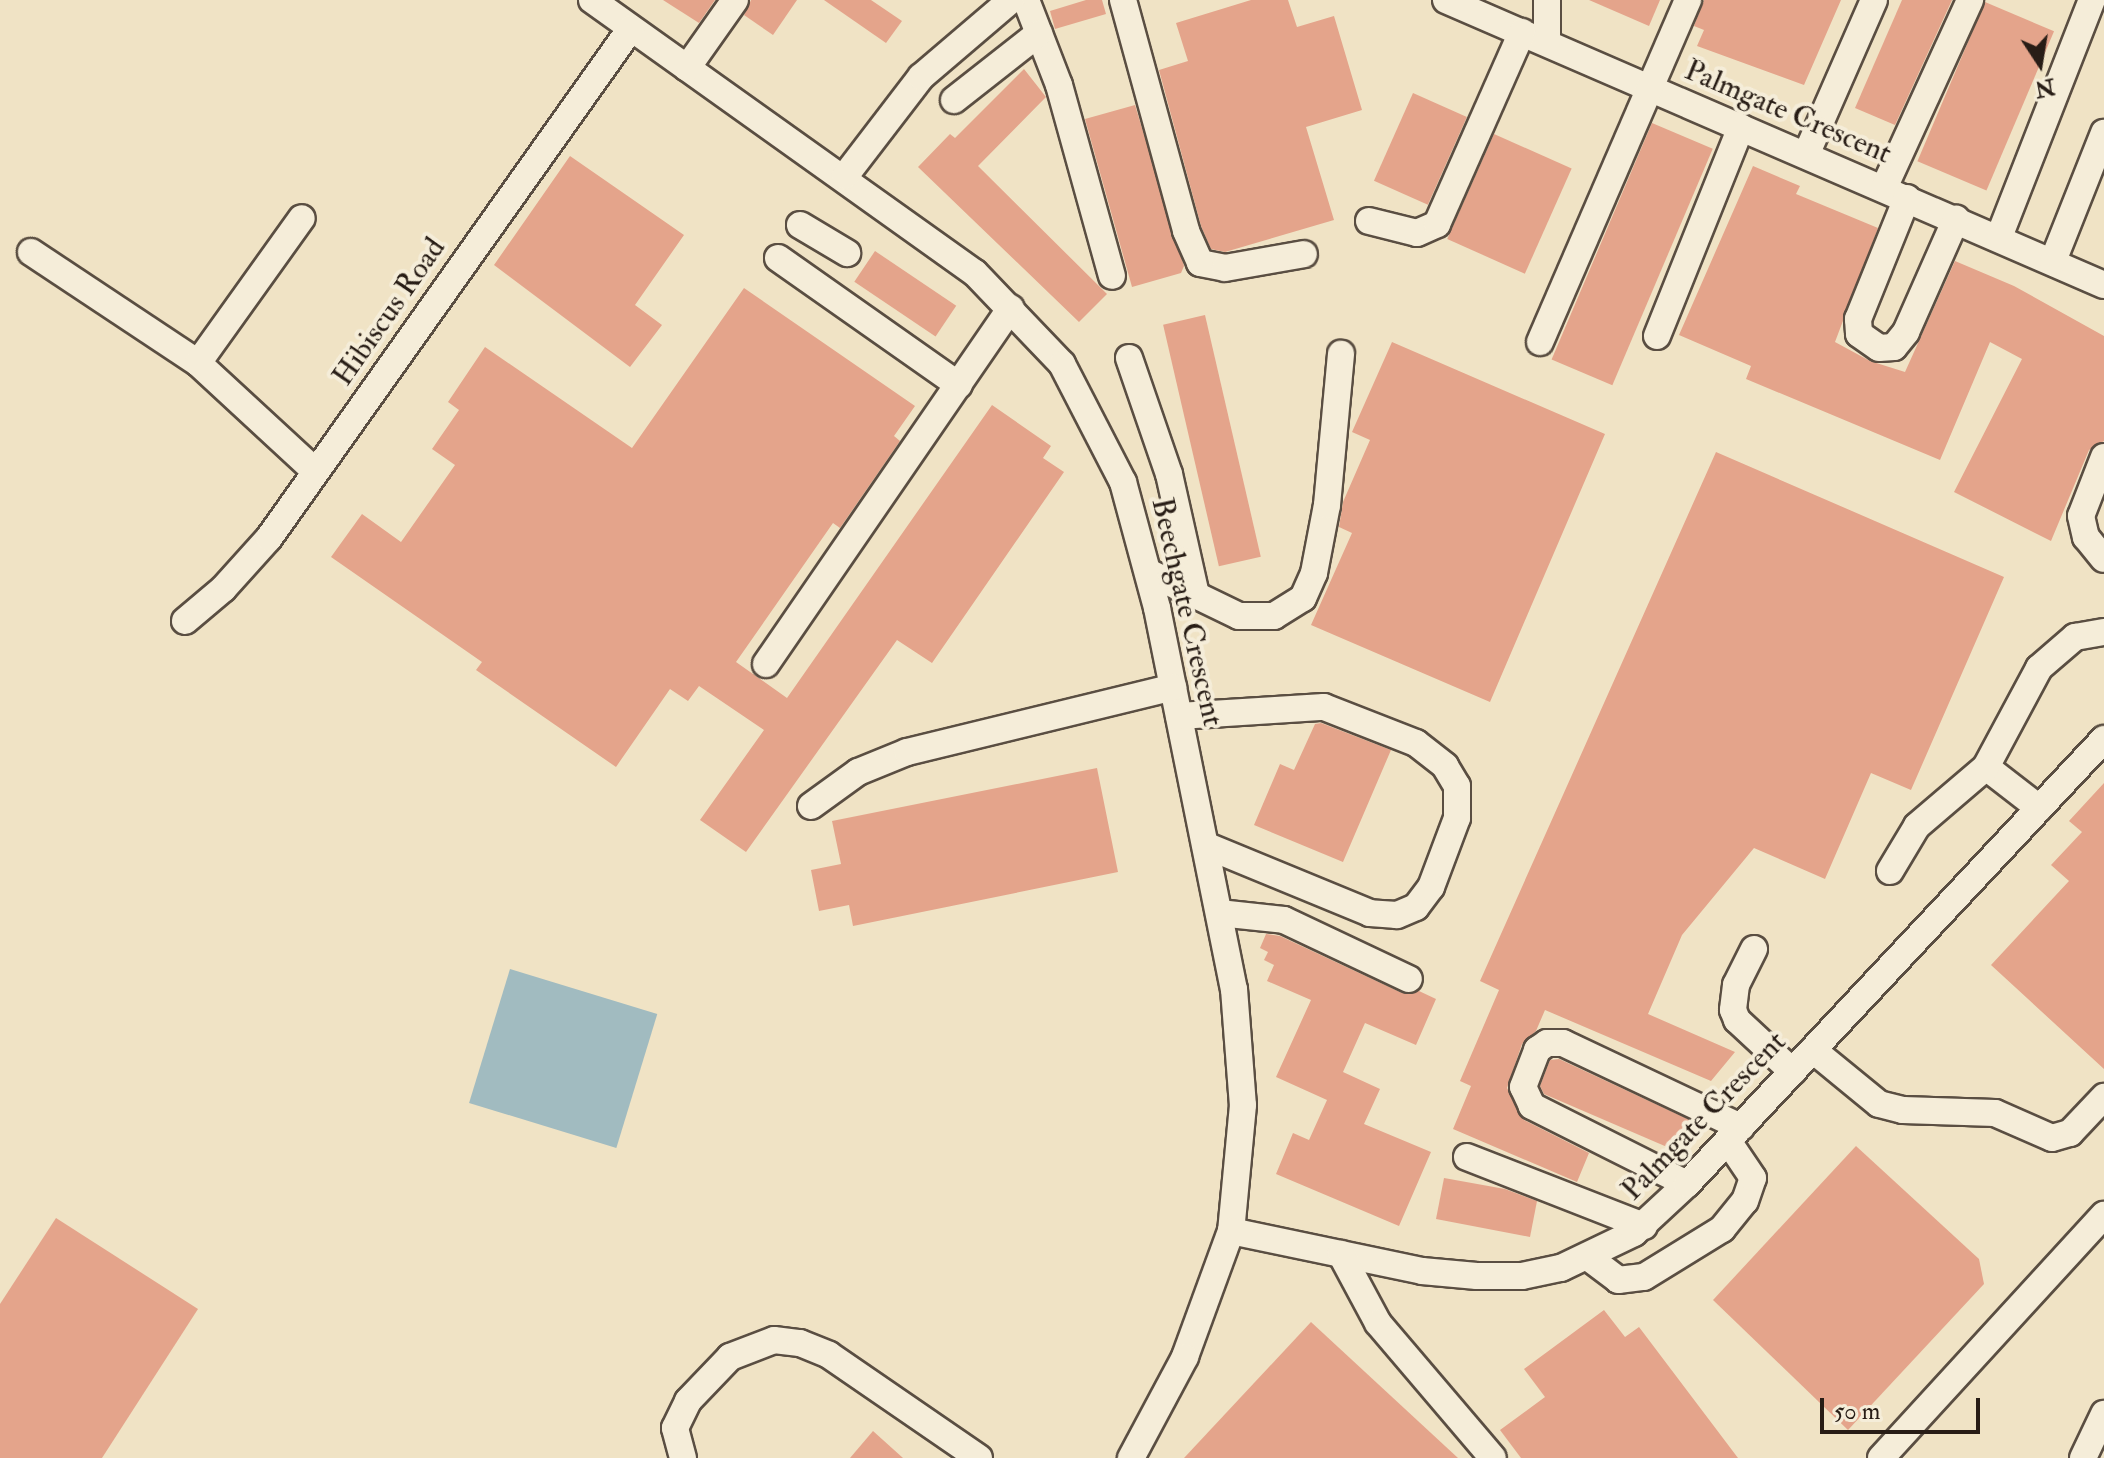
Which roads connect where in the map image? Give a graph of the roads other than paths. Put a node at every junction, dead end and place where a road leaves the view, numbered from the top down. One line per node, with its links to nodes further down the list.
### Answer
1 (592, 0): 12 (street, Beechgate Crescent)
2 (735, 0): 16 (street)
3 (1011, 0): 22 (street)
4 (1026, 0): 14 (street)
5 (1123, 0): 30 (street)
6 (1446, 0): 13 (street, Palmgate Crescent)
7 (1547, 0): 15 (street)
8 (1688, 0): 17 (street)
9 (1874, 0): 21 (street)
10 (1970, 0): 23 (street)
11 (2092, 0): 27 (street)
12 (631, 28): 16 (street, Beechgate Crescent); 42 (street, Hibiscus Road)
13 (1522, 32): 15 (street, Palmgate Crescent); 26 (street)
14 (1039, 33): 18 (street); 32 (street)
15 (1547, 43): 17 (street, Palmgate Crescent)
16 (687, 68): 22 (street, Beechgate Crescent)
17 (1653, 89): 19 (street, Palmgate Crescent); 36 (street)
18 (954, 100)
19 (1741, 127): 21 (street, Palmgate Crescent); 35 (street)
20 (2103, 138): 31 (street)
21 (1806, 155): 23 (street, Palmgate Crescent)
22 (845, 176): 34 (street, Beechgate Crescent)
23 (1896, 193): 25 (street, Palmgate Crescent); 25 (street)
24 (302, 218): 39 (street)
25 (1956, 219): 27 (street, Palmgate Crescent)
26 (1369, 221)
27 (1999, 237): 31 (street, Palmgate Crescent)
28 (31, 252): 39 (street)
29 (847, 253): 40 (street)
30 (1304, 254)
31 (2053, 261): 33 (street, Palmgate Crescent)
32 (1112, 276)
33 (2104, 285)
34 (1011, 308): 40 (street); 44 (street, Beechgate Crescent)
35 (1657, 336)
36 (1540, 342)
37 (1341, 354): 45 (street)
38 (1129, 358): 45 (street)
39 (198, 363): 42 (street)
40 (959, 385): 48 (street)
41 (2104, 457): 43 (street)
42 (315, 471): 46 (street, Hibiscus Road)
43 (2104, 559)
44 (1148, 572): 45 (street); 49 (street, Beechgate Crescent)
45 (1196, 595)
46 (185, 621)
47 (2104, 632): 52 (street)
48 (766, 664)
49 (1173, 687): 50 (street, Beechgate Crescent); 53 (street)
50 (1179, 716): 55 (street, Beechgate Crescent); 55 (street)
51 (2104, 739): 54 (street, Palmgate Crescent)
52 (1986, 767): 54 (street); 56 (street)
53 (811, 806)
54 (2039, 808): 60 (street, Palmgate Crescent)
55 (1205, 845): 57 (street, Beechgate Crescent)
56 (1890, 871)
57 (1219, 913): 59 (street); 68 (street, Beechgate Crescent)
58 (1754, 949): 61 (street)
59 (1409, 979)
60 (1813, 1050): 61 (street, Palmgate Crescent); 62 (street)
61 (1793, 1072): 63 (street, Palmgate Crescent)
62 (2104, 1097)
63 (1735, 1134): 65 (street, Palmgate Crescent); 65 (street); 70 (street)
64 (1467, 1157): 67 (street)
65 (1687, 1184): 67 (street, Palmgate Crescent)
66 (2104, 1215): 76 (street)
67 (1644, 1226): 70 (street, Palmgate Crescent)
68 (1231, 1231): 69 (street, Palmgate Crescent); 74 (street, Beechgate Crescent)
69 (1341, 1254): 70 (street, Palmgate Crescent); 75 (street)
70 (1588, 1257)
71 (2104, 1414): 77 (street)
72 (683, 1458): 73 (street)
73 (979, 1458)
74 (1131, 1458)
75 (1493, 1458)
76 (1881, 1458)
77 (2083, 1458)

